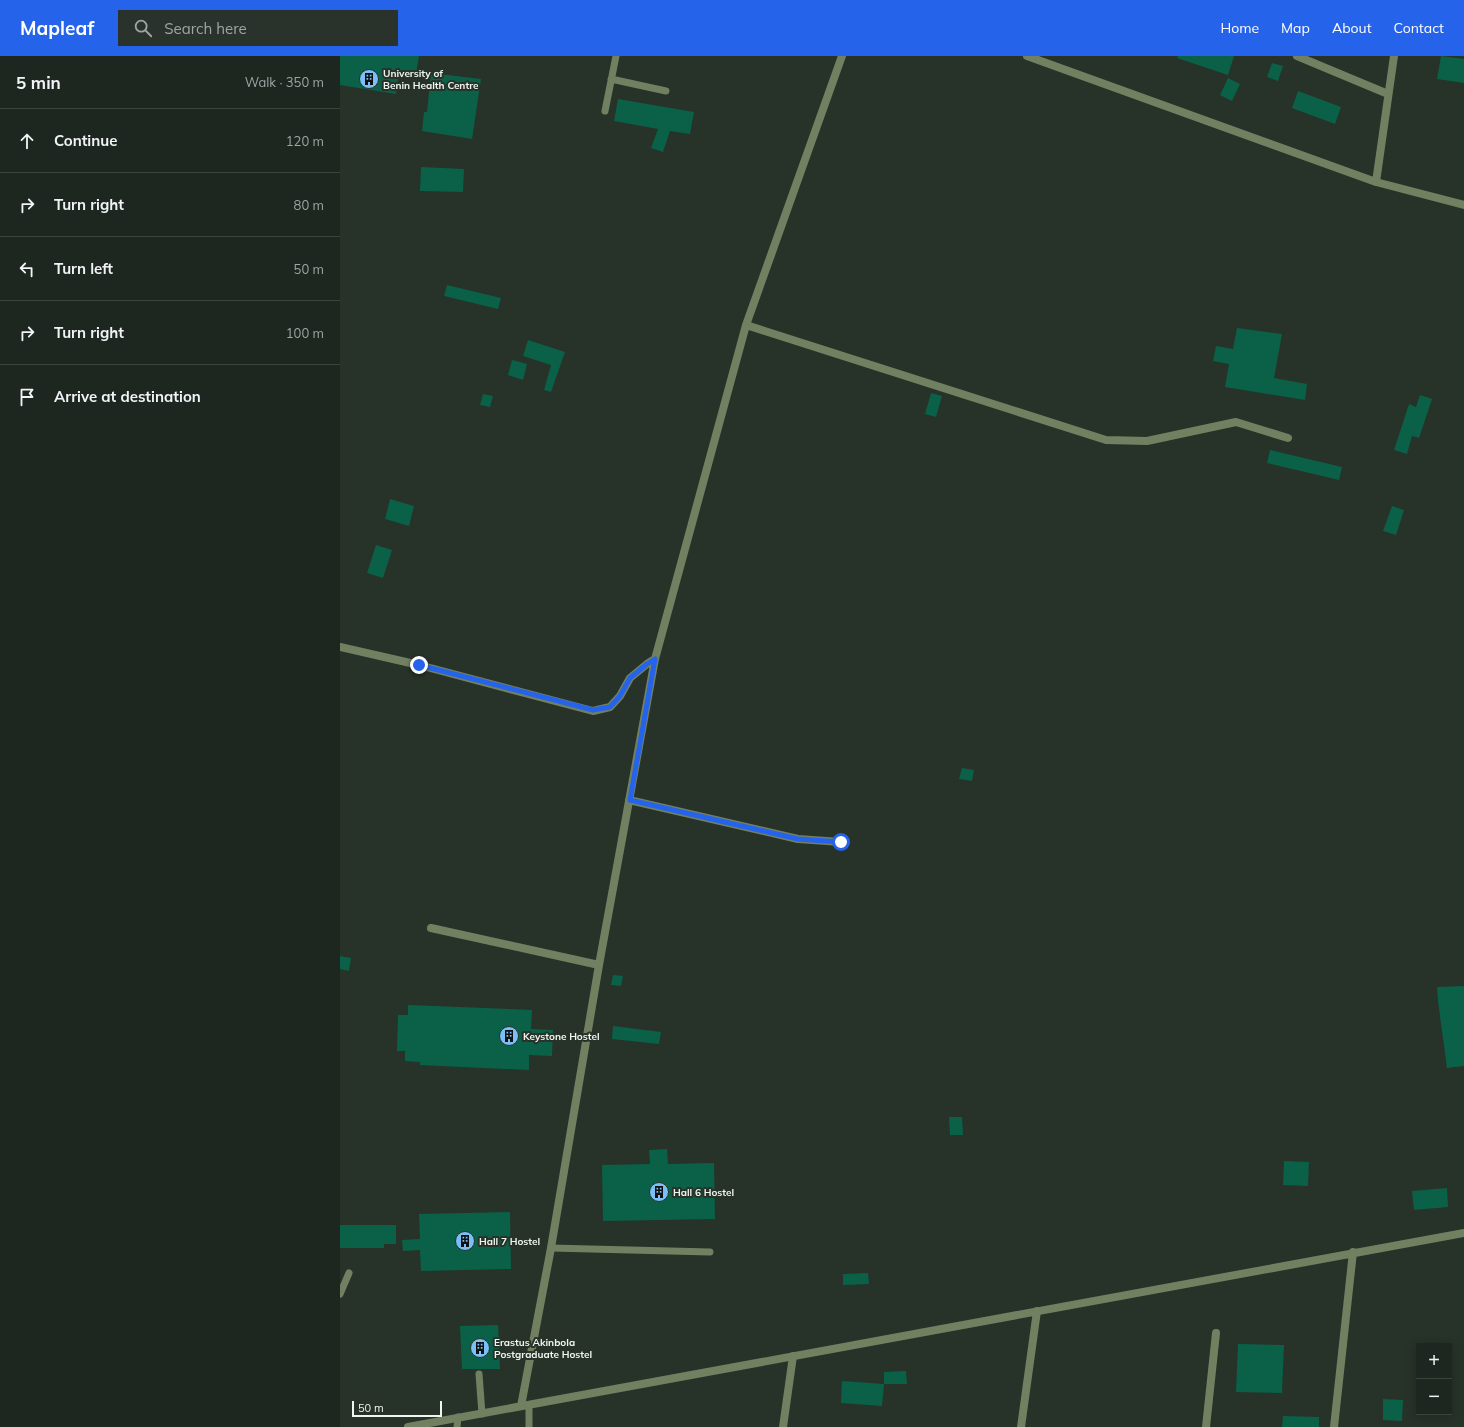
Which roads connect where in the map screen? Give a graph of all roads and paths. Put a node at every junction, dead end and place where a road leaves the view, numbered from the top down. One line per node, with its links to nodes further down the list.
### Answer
1 (616, 56): 6 (lane)
2 (842, 56): 12 (street)
3 (1027, 56): 10 (street)
4 (1297, 56): 8 (street)
5 (1394, 56): 8 (street)
6 (612, 79): 7 (lane); 9 (lane)
7 (666, 90)
8 (1388, 94): 10 (street)
9 (605, 111)
10 (1376, 182): 11 (street)
11 (1464, 204)
12 (746, 325): 13 (street); 15 (street)
13 (1288, 438)
14 (340, 647): 15 (street)
15 (655, 659): 16 (street)
16 (630, 800): 17 (street); 19 (street)
17 (841, 842)
18 (431, 928): 19 (street)
19 (599, 965): 21 (street)
20 (1464, 1233): 23 (street)
21 (551, 1248): 22 (lane); 30 (street)
22 (710, 1252)
23 (1353, 1252): 26 (street); 39 (street)
24 (349, 1274): 25 (lane)
25 (340, 1294)
26 (1037, 1311): 28 (street); 37 (street)
27 (1216, 1333): 38 (street)
28 (793, 1356): 30 (street); 36 (street)
29 (479, 1374): 31 (lane)
30 (525, 1406): 31 (street); 35 (lane)
31 (482, 1414): 32 (street)
32 (458, 1417): 33 (street); 34 (lane)
33 (408, 1427)
34 (457, 1427)
35 (529, 1427)
36 (783, 1427)
37 (1020, 1427)
38 (1206, 1427)
39 (1334, 1427)

